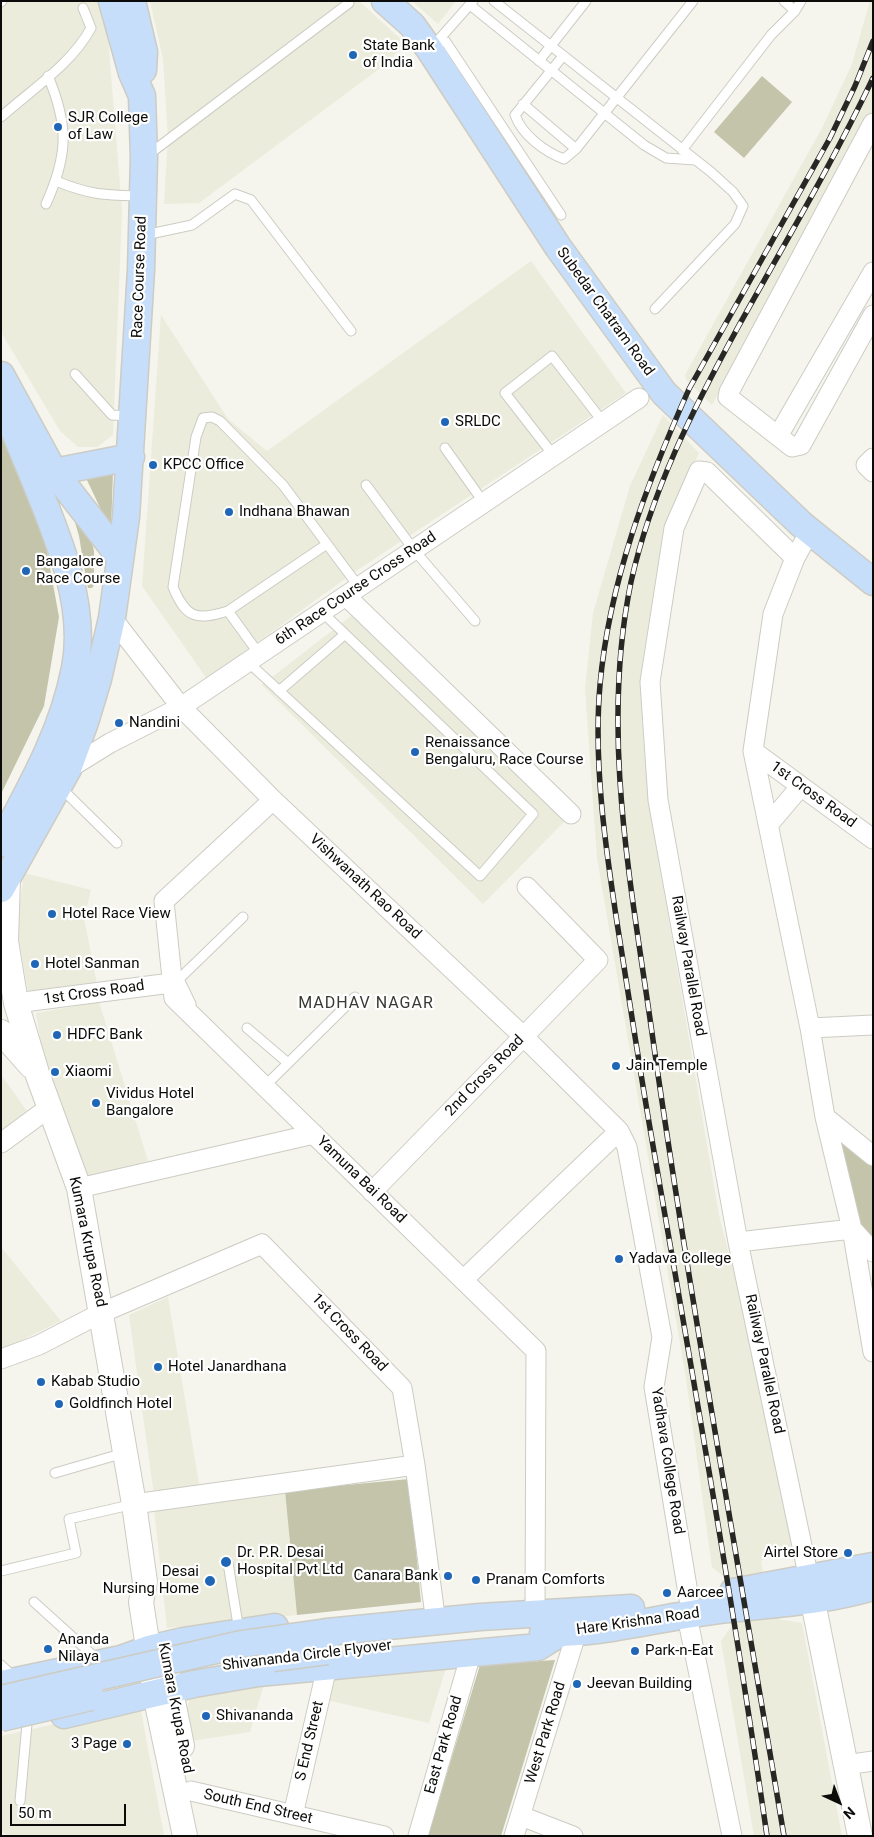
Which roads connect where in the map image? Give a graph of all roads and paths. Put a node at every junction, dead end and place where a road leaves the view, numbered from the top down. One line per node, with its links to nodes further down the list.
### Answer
1 (112, 1): 19 (main road, Race Course Road)
2 (132, 1): 19 (main road)
3 (385, 1): 13 (main road, Subedar Chatram Road)
4 (494, 1): 14 (lane)
5 (586, 1): 14 (lane)
6 (693, 1): 20 (lane)
7 (784, 1): 12 (lane)
8 (801, 1): 12 (lane)
9 (349, 3): 27 (lane)
10 (471, 3): 13 (lane); 16 (lane)
11 (83, 8): 18 (lane)
12 (795, 11): 26 (lane)
13 (434, 46): 32 (lane); 53 (main road, Subedar Chatram Road)
14 (551, 46): 15 (lane); 16 (lane)
15 (563, 56): 17 (lane); 20 (lane)
16 (539, 60): 17 (lane)
17 (552, 70): 21 (lane); 22 (lane)
18 (48, 76): 23 (lane); 29 (lane)
19 (142, 96): 27 (main road, Race Course Road)
20 (616, 98): 22 (lane); 26 (lane)
21 (523, 104): 25 (lane); 25 (lane)
22 (604, 112): 25 (lane); 28 (lane)
23 (1, 116)
24 (873, 123): 44 (street)
25 (576, 149)
26 (682, 150): 28 (lane)
27 (144, 158): 30 (main road, Race Course Road)
28 (695, 160): 35 (lane)
29 (56, 181): 30 (lane); 31 (lane)
30 (143, 196): 33 (main road, Race Course Road)
31 (46, 204)
32 (561, 216)
33 (142, 235): 37 (lane); 42 (main road, Race Course Road)
34 (873, 272): 44 (street)
35 (655, 309)
36 (873, 315): 44 (street)
37 (351, 331)
38 (75, 374): 42 (lane)
39 (1, 375): 50 (main road)
40 (639, 398): 43 (street, 6th Race Course Cross Road)
41 (1, 401): 50 (main road)
42 (134, 416): 47 (main road, Race Course Road)
43 (603, 422): 46 (street, 6th Race Course Cross Road); 46 (lane)
44 (778, 436)
45 (444, 448): 52 (lane)
46 (554, 456): 52 (street, 6th Race Course Cross Road)
47 (131, 457): 50 (main road); 56 (main road, Race Course Road)
48 (873, 458): 49 (street)
49 (873, 472)
50 (45, 477): 56 (main road); 60 (main road)
51 (366, 485): 55 (lane)
52 (484, 503): 55 (street, 6th Race Course Cross Road)
53 (810, 531): 57 (street); 58 (main road, Subedar Chatram Road)
54 (327, 544): 59 (lane); 61 (lane); 61 (lane)
55 (414, 550): 59 (street, 6th Race Course Cross Road); 64 (lane)
56 (120, 557): 63 (main road, Race Course Road)
57 (794, 558): 69 (street); 102 (street, Railway Parallel Road)
58 (873, 582)
59 (353, 591): 62 (street, 6th Race Course Cross Road); 73 (street)
60 (74, 603): 63 (main road); 76 (main road)
61 (228, 611): 66 (lane)
62 (322, 612): 65 (lane); 66 (street, 6th Race Course Cross Road)
63 (112, 618): 68 (street, Vishwanath Rao Road); 70 (main road, Race Course Road)
64 (475, 621)
65 (344, 635): 67 (lane); 67 (lane)
66 (253, 658): 67 (lane); 68 (street, 6th Race Course Cross Road)
67 (279, 691)
68 (181, 707): 70 (street, 6th Race Course Cross Road); 72 (street, Vishwanath Rao Road)
69 (753, 751): 71 (street, 1st Cross Road); 74 (street)
70 (63, 777): 77 (lane); 78 (main road, Race Course Road)
71 (801, 786): 74 (street); 75 (street, 1st Cross Road)
72 (273, 800): 81 (street, Yamuna Bai Road); 89 (street, Vishwanath Rao Road)
73 (571, 814)
74 (768, 825): 87 (street)
75 (873, 839)
76 (1, 843)
77 (117, 843)
78 (5, 883): 83 (street, Kumara Krupa Road)
79 (527, 887): 89 (street, 2nd Cross Road)
80 (243, 918): 84 (lane)
81 (171, 983): 83 (street, 1st Cross Road); 84 (street, Yamuna Bai Road)
82 (355, 997): 90 (lane)
83 (16, 1004): 91 (street, Kumara Krupa Road)
84 (186, 1009): 92 (street, Yamuna Bai Road)
85 (873, 1025): 87 (street)
86 (247, 1028): 90 (lane)
87 (810, 1028): 94 (street)
88 (1, 1032): 91 (street)
89 (524, 1037): 96 (street, Vishwanath Rao Road); 100 (street, 2nd Cross Road)
90 (288, 1063): 92 (lane)
91 (37, 1073): 93 (street, Kumara Krupa Road)
92 (265, 1086): 95 (street, Yamuna Bai Road)
93 (50, 1107): 97 (street); 99 (street, Kumara Krupa Road)
94 (825, 1117): 98 (street); 101 (street)
95 (314, 1134): 99 (street); 100 (street, Yamuna Bai Road)
96 (623, 1139): 104 (street); 118 (street, Yadhava College Road)
97 (1, 1143)
98 (873, 1156)
99 (79, 1188): 105 (street, Kumara Krupa Road)
100 (372, 1192): 104 (street, Yamuna Bai Road)
101 (852, 1229): 102 (street); 103 (street); 106 (street)
102 (738, 1242): 116 (street, Railway Parallel Road)
103 (873, 1252)
104 (463, 1280): 120 (street, Yamuna Bai Road)
105 (101, 1313): 107 (street); 108 (street, Kumara Krupa Road); 109 (street, 1st Cross Road)
106 (873, 1352)
107 (1, 1359)
108 (126, 1452): 110 (lane); 111 (street, Kumara Krupa Road)
109 (415, 1465): 111 (street); 119 (street, 1st Cross Road)
110 (55, 1473)
111 (134, 1504): 114 (lane); 123 (street, Kumara Krupa Road)
112 (228, 1563): 121 (lane)
113 (873, 1566): 116 (main road)
114 (1, 1571)
115 (873, 1587): 116 (main road)
116 (811, 1590): 118 (main road, Hare Krishna Road); 133 (street, Railway Parallel Road)
117 (34, 1602): 126 (lane)
118 (688, 1607): 120 (main road, Hare Krishna Road); 122 (main road, Hare Krishna Road); 144 (street, Yadhava College Road)
119 (434, 1608): 120 (main road); 121 (main road)
120 (535, 1613): 124 (main road, Shivananda Circle Flyover)
121 (239, 1631): 123 (main road)
122 (568, 1632): 124 (main road, Shivananda Circle Flyover); 125 (main road); 137 (street, West Park Road)
123 (156, 1647): 126 (main road); 128 (street, Kumara Krupa Road)
124 (327, 1650): 125 (main road); 127 (main road, Shivananda Circle Flyover, bridge); 128 (main road); 129 (main road, Shivananda Circle Flyover, bridge); 136 (street, S End Street)
125 (471, 1654): 141 (street, East Park Road)
126 (102, 1663): 127 (main road)
127 (5, 1682)
128 (163, 1692): 130 (main road); 134 (street, Kumara Krupa Road); 138 (street, Kumara Krupa Road)
129 (1, 1718)
130 (27, 1724): 131 (main road); 135 (lane)
131 (1, 1729)
132 (873, 1761): 133 (street)
133 (846, 1764): 145 (street, Railway Parallel Road)
134 (191, 1791): 136 (street, South End Street); 139 (street, Kumara Krupa Road)
135 (20, 1801)
136 (293, 1815): 140 (street, South End Street)
137 (521, 1816): 142 (street, West Park Road); 143 (street)
138 (185, 1836)
139 (199, 1836)
140 (384, 1836)
141 (418, 1836)
142 (514, 1836)
143 (573, 1836)
144 (732, 1836)
145 (860, 1836)

